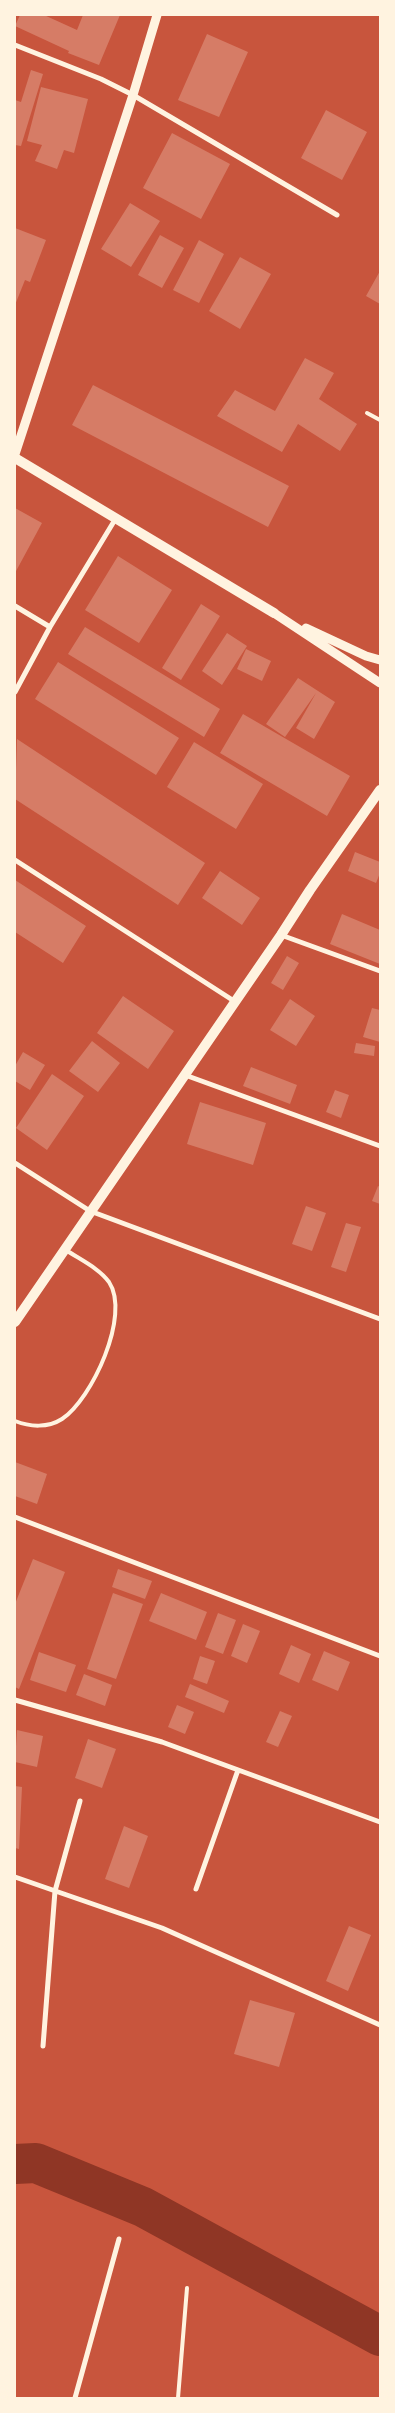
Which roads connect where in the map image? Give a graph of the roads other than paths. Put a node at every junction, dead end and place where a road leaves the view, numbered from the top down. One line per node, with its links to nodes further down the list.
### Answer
1 (156, 15): 3 (street)
2 (15, 45): 3 (street)
3 (133, 95): 4 (street); 7 (street)
4 (337, 216)
5 (367, 413): 6 (lane)
6 (380, 420)
7 (15, 454)
8 (15, 458): 9 (main road)
9 (116, 518): 11 (main road); 12 (street)
10 (15, 606): 12 (street)
11 (274, 613): 13 (street); 14 (street)
12 (50, 627): 15 (street)
13 (380, 660)
14 (380, 683)
15 (15, 692)
16 (380, 790): 17 (main road)
17 (377, 802): 19 (main road)
18 (15, 860): 21 (street)
19 (281, 935): 20 (street); 21 (main road)
20 (380, 971)
21 (234, 1001): 22 (main road)
22 (184, 1075): 23 (street); 25 (main road)
23 (380, 1146)
24 (15, 1163): 25 (street)
25 (90, 1211): 26 (main road); 27 (street)
26 (64, 1249): 28 (main road); 29 (lane)
27 (380, 1319)
28 (15, 1322)
29 (15, 1421)
30 (15, 1517): 31 (street)
31 (380, 1656)
32 (15, 1700): 33 (street)
33 (238, 1770): 35 (street); 37 (street)
34 (80, 1801): 38 (street)
35 (380, 1822)
36 (15, 1878): 38 (street)
37 (196, 1889)
38 (55, 1891): 39 (street); 40 (street)
39 (380, 2025)
40 (43, 2046)
41 (119, 2239): 43 (street)
42 (186, 2288): 44 (lane)
43 (75, 2398)
44 (178, 2398)

